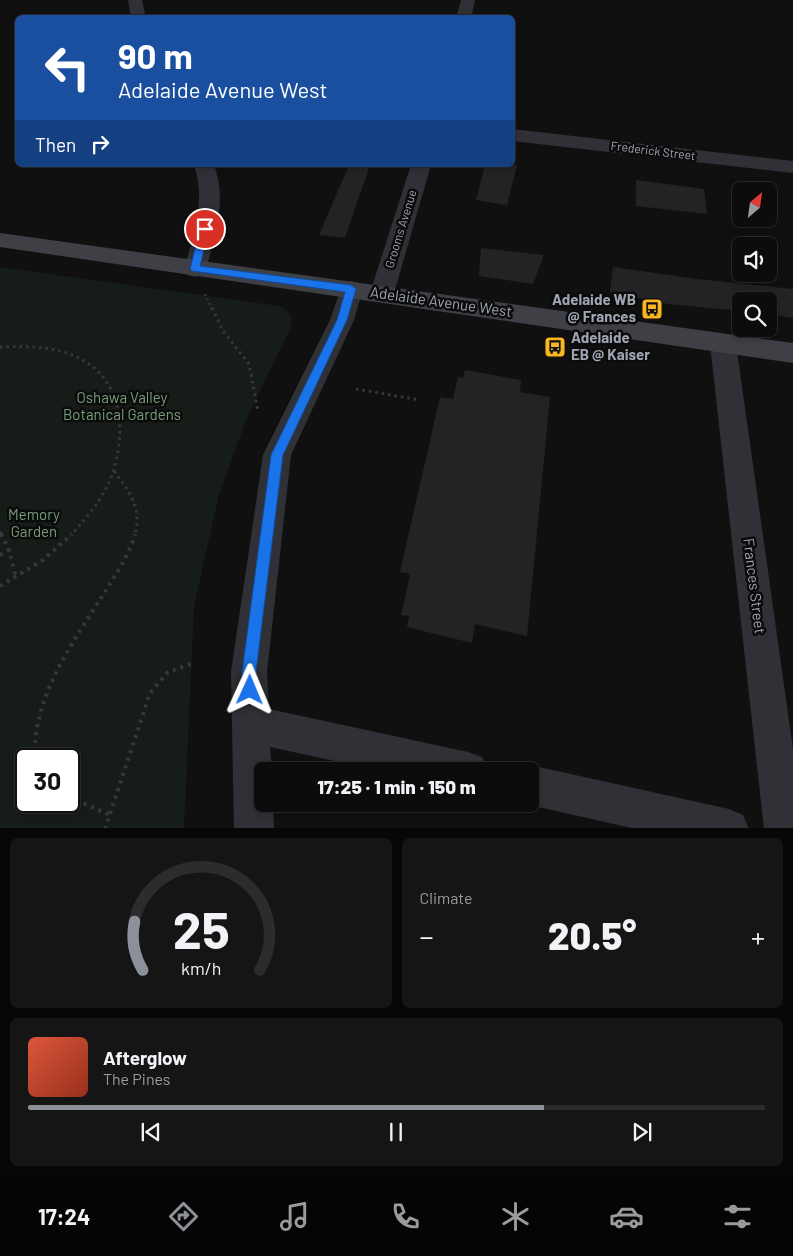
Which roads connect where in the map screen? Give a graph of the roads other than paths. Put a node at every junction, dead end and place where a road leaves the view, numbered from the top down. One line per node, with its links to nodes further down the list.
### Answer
1 (135, 0): 3 (street)
2 (468, 0): 4 (street)
3 (138, 15)
4 (464, 15)
5 (515, 135): 8 (street, Frederick Street)
6 (205, 167): 10 (street)
7 (420, 167): 12 (street, Grooms Avenue)
8 (793, 167)
9 (0, 240): 10 (main road, Adelaide Avenue West)
10 (195, 269): 11 (main road, Adelaide Avenue West)
11 (351, 289): 12 (main road, Adelaide Avenue West); 15 (street)
12 (382, 293): 13 (main road, Adelaide Avenue West)
13 (724, 344): 14 (main road, Adelaide Avenue West); 20 (street, Frances Street)
14 (793, 353)
15 (251, 724): 16 (street); 18 (street)
16 (426, 762)
17 (539, 787): 19 (street)
18 (254, 828)
19 (729, 828)
20 (784, 828)

